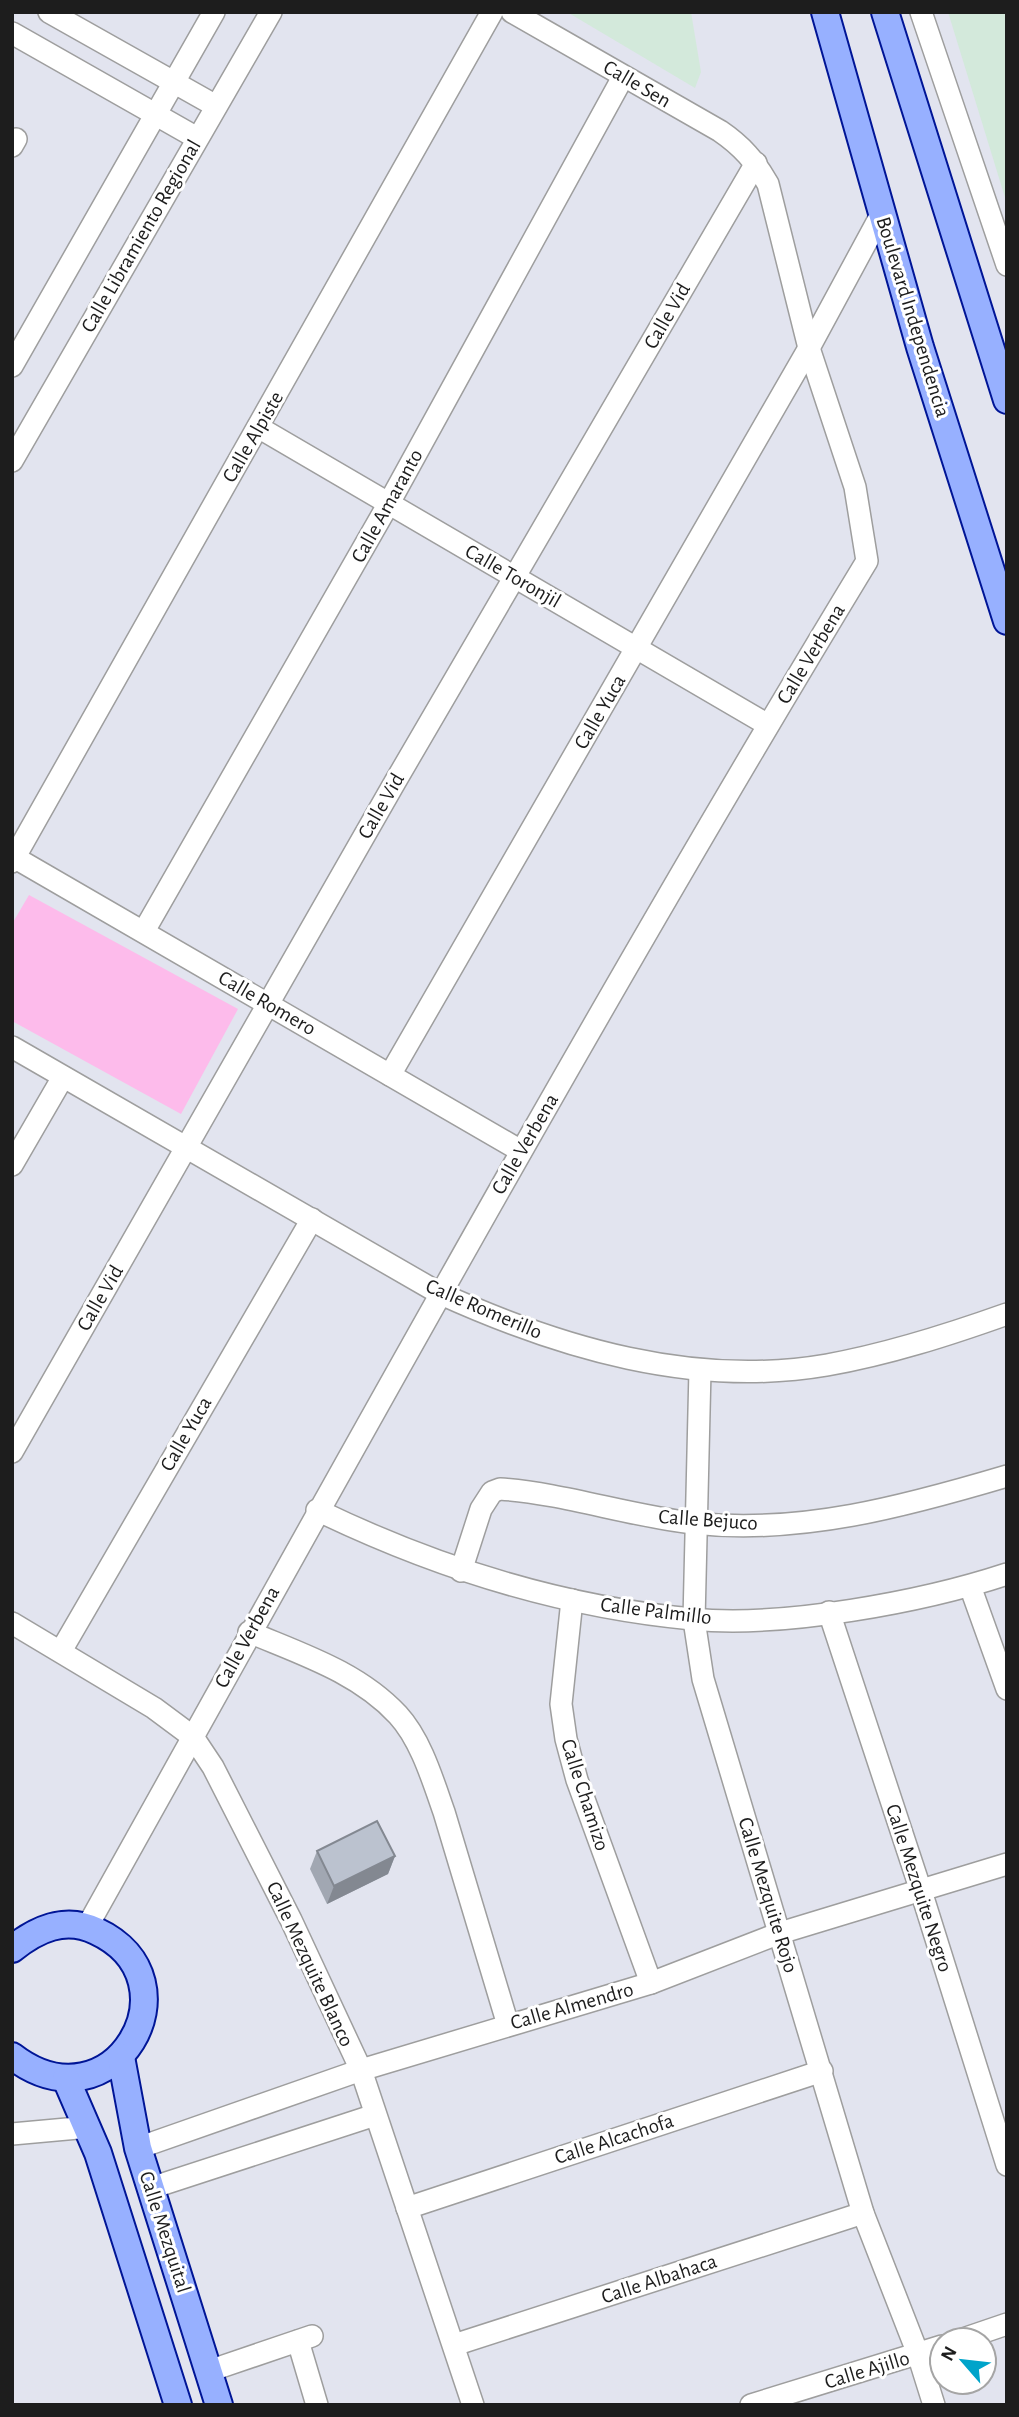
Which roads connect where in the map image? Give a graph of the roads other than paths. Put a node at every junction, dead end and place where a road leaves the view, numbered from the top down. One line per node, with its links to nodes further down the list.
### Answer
1 (49, 12): 11 (street)
2 (214, 12): 11 (street)
3 (271, 12): 12 (street, Calle Libramiento Regional)
4 (492, 12): 21 (street, Calle Alpiste)
5 (513, 12): 10 (street, Calle Sen)
6 (825, 12): 16 (main road, Boulevard Independencia)
7 (885, 12): 20 (main road)
8 (921, 12): 17 (street)
9 (12, 33): 13 (street)
10 (623, 77): 15 (street, Calle Sen); 23 (street, Calle Amaranto)
11 (173, 83): 12 (street); 13 (street)
12 (216, 106): 14 (street, Calle Libramiento Regional)
13 (156, 115): 14 (street); 19 (street)
14 (197, 138): 22 (street, Calle Libramiento Regional)
15 (756, 163): 18 (street, Calle Sen); 24 (street, Calle Vid)
16 (882, 213): 18 (street, Calle Yuca); 25 (main road, Boulevard Independencia)
17 (1007, 265)
18 (809, 348): 26 (street, Calle Yuca); 27 (street, Calle Verbena)
19 (12, 366)
20 (1007, 400)
21 (258, 427): 23 (street, Calle Toronjil); 28 (street, Calle Alpiste)
22 (12, 461)
23 (389, 503): 24 (street, Calle Toronjil); 29 (street, Calle Amaranto)
24 (514, 576): 26 (street, Calle Toronjil); 30 (street, Calle Vid)
25 (1007, 621)
26 (637, 648): 27 (street, Calle Toronjil); 32 (street, Calle Yuca)
27 (768, 725): 35 (street, Calle Verbena)
28 (13, 858): 29 (street, Calle Romero)
29 (144, 931): 30 (street, Calle Romero)
30 (268, 1004): 32 (street, Calle Romero); 34 (street, Calle Vid)
31 (12, 1047): 33 (street, Calle Romerillo)
32 (390, 1075): 35 (street, Calle Romero)
33 (63, 1077): 34 (street, Calle Romerillo); 36 (street)
34 (185, 1148): 37 (street, Calle Romerillo); 41 (street, Calle Vid)
35 (521, 1151): 38 (street, Calle Verbena)
36 (12, 1165)
37 (313, 1219): 38 (street, Calle Romerillo); 53 (street, Calle Yuca)
38 (439, 1293): 40 (street, Calle Romerillo); 43 (street, Calle Verbena)
39 (1007, 1314): 40 (street, Calle Romerillo)
40 (700, 1370): 44 (street, Calle Mezquite Rojo)
41 (12, 1452)
42 (1007, 1476): 44 (street, Calle Bejuco)
43 (317, 1510): 45 (street, Calle Palmillo); 52 (street, Calle Verbena)
44 (695, 1523): 45 (street, Calle Bejuco); 50 (street, Calle Mezquite Rojo)
45 (461, 1571): 48 (street, Calle Palmillo)
46 (1007, 1574): 47 (street, Calle Palmillo)
47 (970, 1586): 49 (street, Calle Palmillo); 54 (street)
48 (572, 1600): 50 (street, Calle Palmillo); 61 (street, Calle Chamizo)
49 (829, 1612): 50 (street, Calle Palmillo); 57 (street, Calle Mezquite Negro)
50 (694, 1620): 59 (street, Calle Mezquite Rojo)
51 (12, 1623): 53 (street, Calle Mezquite Blanco)
52 (249, 1632): 55 (street, Calle Verbena); 62 (street)
53 (61, 1650): 55 (street, Calle Mezquite Blanco)
54 (1007, 1689)
55 (193, 1737): 58 (street, Calle Verbena); 65 (street, Calle Mezquite Blanco)
56 (1007, 1864): 57 (street, Calle Almendro)
57 (921, 1891): 59 (street, Calle Almendro); 72 (street, Calle Mezquite Negro)
58 (87, 1927): 60 (main road); 64 (main road)
59 (780, 1933): 61 (street, Calle Almendro); 66 (street, Calle Mezquite Rojo)
60 (19, 1938)
61 (650, 1983): 62 (street, Calle Almendro)
62 (508, 2025): 65 (street, Calle Almendro)
63 (12, 2056): 67 (main road)
64 (121, 2057): 67 (main road); 71 (main road, Calle Mezquital)
65 (361, 2070): 68 (street, Calle Mezquite Blanco); 71 (street, Calle Almendro)
66 (822, 2071): 74 (street, Calle Alcachofa); 75 (street, Calle Mezquite Rojo)
67 (66, 2079): 69 (main road, Calle Mezquital)
68 (375, 2115): 73 (street); 74 (street, Calle Mezquite Blanco)
69 (89, 2127): 70 (street); 80 (main road, Calle Mezquital)
70 (12, 2134)
71 (138, 2148): 73 (main road, Calle Mezquital)
72 (1007, 2165)
73 (152, 2188): 79 (main road, Calle Mezquital)
74 (407, 2208): 76 (street, Calle Mezquite Blanco)
75 (863, 2213): 76 (street, Calle Albahaca); 78 (street, Calle Mezquite Rojo)
76 (454, 2345): 83 (street, Calle Mezquite Blanco)
77 (928, 2351): 78 (street, Calle Ajillo)
78 (918, 2354): 84 (street, Calle Ajillo); 85 (street, Calle Mezquite Rojo)
79 (209, 2371): 81 (main road, Calle Mezquital); 82 (street)
80 (178, 2405)
81 (219, 2405)
82 (317, 2405)
83 (473, 2405)
84 (751, 2405)
85 (934, 2405)

